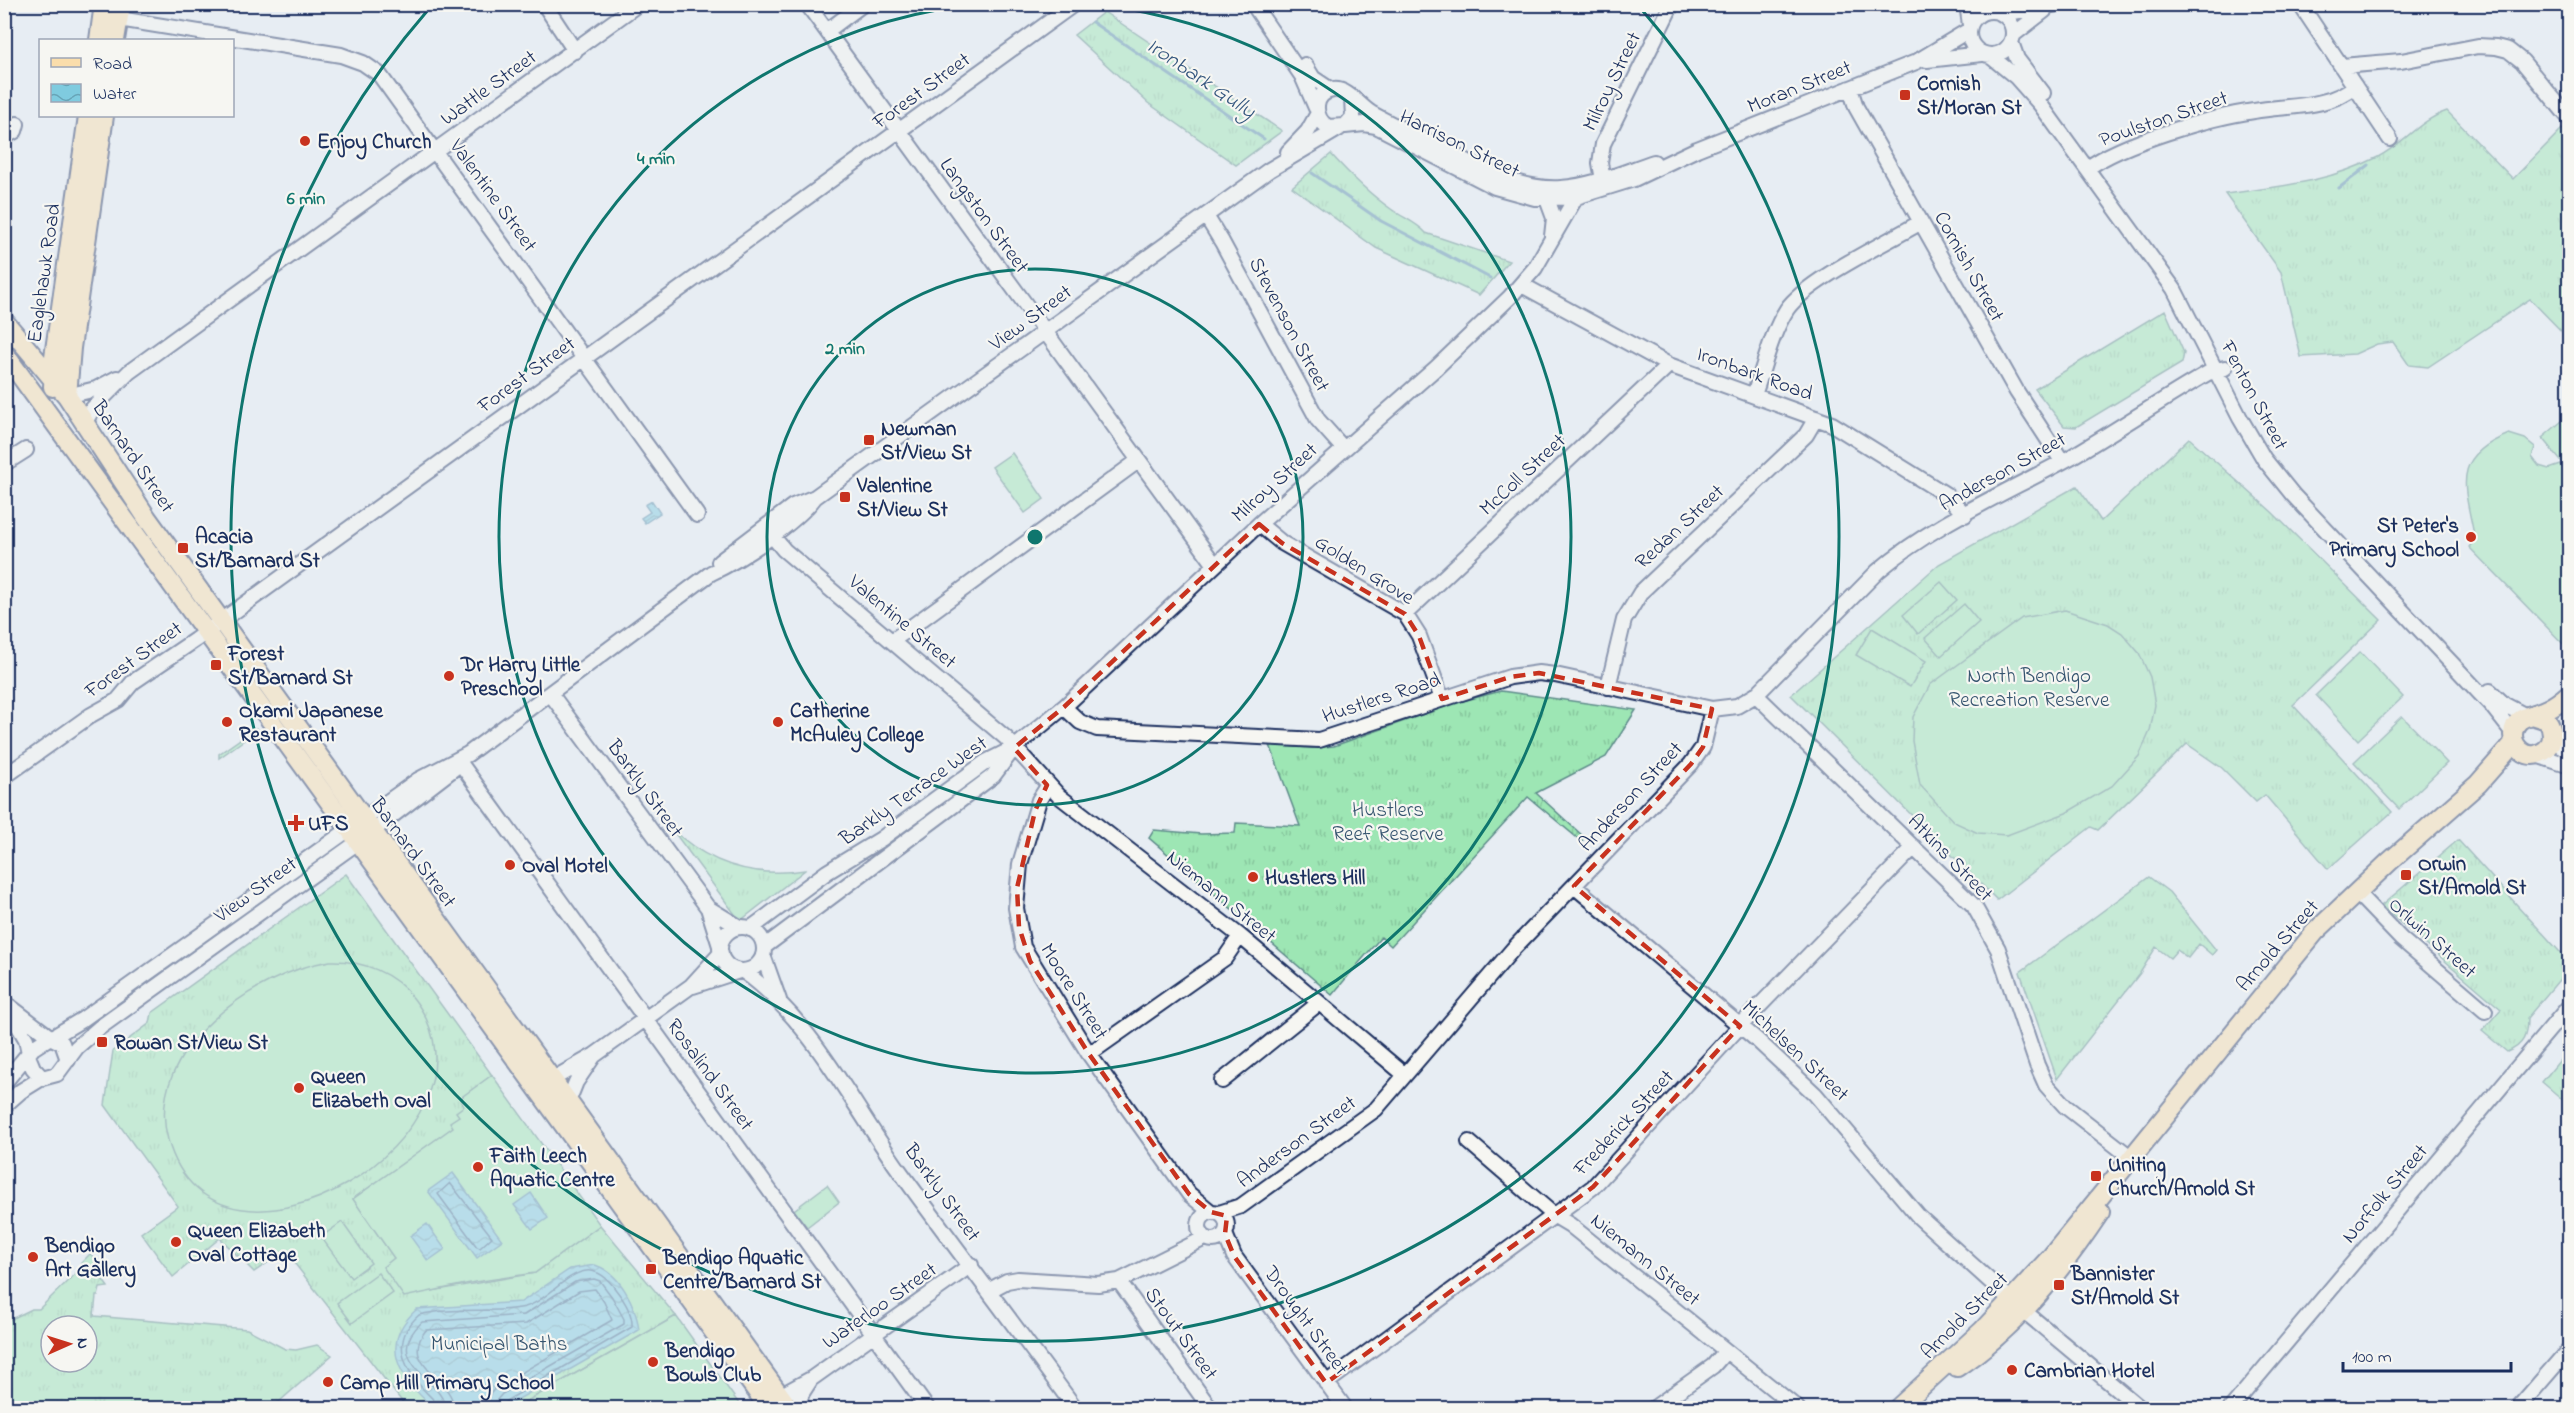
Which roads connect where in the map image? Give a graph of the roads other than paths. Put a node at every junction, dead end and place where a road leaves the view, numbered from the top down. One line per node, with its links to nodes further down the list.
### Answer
1 (544, 4): 19 (street)
2 (638, 4): 19 (street, Wattle Street)
3 (807, 4): 15 (street, Langston Street)
4 (863, 4): 15 (street)
5 (1074, 4): 33 (street, Forest Street)
6 (1253, 4): 13 (street)
7 (1968, 4): 14 (street)
8 (2300, 4): 22 (street)
9 (1669, 5): 40 (street, Milroy Street)
10 (2054, 6): 11 (street); 16 (street)
11 (1992, 10): 14 (street); 16 (street)
12 (112, 11): 17 (main road); 18 (main road); 37 (street, Valentine Street)
13 (1269, 26): 25 (street); 27 (street)
14 (1970, 28): 20 (street); 21 (street, Moran Street)
15 (826, 31): 33 (street, Langston Street)
16 (2012, 38): 20 (street); 38 (street, Fenton Street)
17 (99, 39)
18 (115, 39)
19 (575, 51): 37 (street, Wattle Street)
20 (1986, 54): 21 (street, Moran Street); 38 (street, Fenton Street)
21 (1916, 62): 24 (street, Moran Street)
22 (2342, 66): 23 (street); 30 (street)
23 (2355, 86): 35 (street); 38 (street, Poulston Street)
24 (1850, 88): 36 (street, Moran Street); 44 (street, Cornish Street)
25 (1330, 90): 26 (street); 27 (street)
26 (1352, 99): 32 (street); 41 (street, Harrison Street)
27 (1317, 112): 32 (street); 39 (street, View Street)
28 (88, 117): 48 (main road, Eaglehawk Road)
29 (104, 117): 58 (main road, Eaglehawk Road)
30 (2570, 119)
31 (17, 124): 34 (street)
32 (1342, 127): 39 (street, View Street); 41 (street, Harrison Street)
33 (899, 131): 49 (street, Langston Street); 52 (street, Forest Street)
34 (4, 137)
35 (2390, 139)
36 (1697, 149): 40 (street, Moran Street); 42 (street, Moran Street)
37 (434, 152): 52 (street, Valentine Street); 55 (street, Wattle Street)
38 (2091, 166): 54 (street, Fenton Street)
39 (1269, 170): 43 (street, View Street)
40 (1603, 180): 41 (street, Moran Street)
41 (1555, 195): 42 (street, Moran Street); 45 (street)
42 (1576, 197): 45 (street, Milroy Street)
43 (1206, 216): 49 (street, View Street); 62 (street, Stevenson Street)
44 (1921, 222): 57 (street); 65 (street, Cornish Street)
45 (1552, 238): 46 (street, Milroy Street)
46 (1522, 285): 53 (street, Ironbark Road); 62 (street, Milroy Street)
47 (4, 321): 50 (main road, Barnard Street)
48 (58, 330): 50 (main road); 56 (main road, Eaglehawk Road)
49 (1044, 333): 64 (street, Langston Street); 70 (street, View Street)
50 (18, 337): 56 (main road, Barnard Street)
51 (4, 353): 61 (main road, Barnard Street)
52 (583, 358): 67 (street, Valentine Street); 73 (street, Forest Street)
53 (1669, 365): 57 (street, Ironbark Road); 72 (street, McColl Street)
54 (2220, 369): 65 (street, Anderson Street); 84 (street, Fenton Street); 86 (street, Fenton Street)
55 (129, 372): 58 (street, Wattle Street); 60 (street, Wattle Street)
56 (52, 380): 58 (main road, Barnard Street); 61 (main road, Eaglehawk Road)
57 (1754, 394): 59 (street, Ironbark Road)
58 (67, 396): 60 (main road, Barnard Street)
59 (1816, 418): 68 (street, Ironbark Road); 76 (street, Redan Street)
60 (84, 424): 73 (main road, Barnard Street)
61 (65, 435): 74 (main road, Barnard Street)
62 (1342, 448): 69 (street, Milroy Street)
63 (26, 450): 66 (street)
64 (1138, 461): 71 (street, Langston Street); 75 (street)
65 (2062, 461): 68 (street, Anderson Street)
66 (4, 464)
67 (697, 515)
68 (1965, 515): 79 (street, Anderson Street)
69 (1259, 524): 71 (street, Milroy Street); 72 (street, Golden Grove)
70 (768, 531): 75 (street, Valentine Street); 77 (street, View Street)
71 (1215, 565): 81 (street, Milroy Street)
72 (1405, 614): 80 (street, Golden Grove)
73 (222, 620): 74 (street, Forest Street); 95 (main road, Barnard Street)
74 (206, 632): 92 (street, Forest Street); 95 (main road, Barnard Street)
75 (892, 641): 87 (street, Valentine Street)
76 (1608, 687): 80 (street, Hustlers Road); 83 (street, Hustlers Road)
77 (550, 693): 90 (street, View Street); 99 (street, Barkly Street)
78 (2570, 693): 84 (main road)
79 (1756, 695): 83 (street, Anderson Street); 96 (street, Atkins Street)
80 (1442, 699): 81 (street, Hustlers Road)
81 (1064, 707): 87 (street, Milroy Street)
82 (2570, 707): 85 (main road)
83 (1712, 709): 97 (street, Anderson Street)
84 (2528, 716): 85 (main road); 86 (main road)
85 (2553, 734): 88 (main road); 89 (street)
86 (2514, 738): 88 (main road); 93 (main road, Arnold Street)
87 (1014, 748): 94 (street, Niemann Street); 100 (street, Barkly Terrace West); 103 (street, Barkly Terrace West)
88 (2534, 755): 91 (street); 93 (main road, Arnold Street)
89 (2570, 756)
90 (464, 759): 95 (street, View Street); 111 (street, Rosalind Street)
91 (2570, 766)
92 (4, 777)
93 (2478, 783): 98 (main road, Arnold Street)
94 (1048, 786): 101 (street, Niemann Street); 115 (street, Moore Street)
95 (360, 830): 113 (street, View Street); 117 (street, View Street); 120 (main road, Barnard Street); 127 (main road, Barnard Street)
96 (1914, 847): 112 (street, Frederick Street); 126 (street, Atkins Street)
97 (1574, 886): 112 (street, Michelsen Street); 118 (street, Anderson Street)
98 (2356, 892): 110 (street, Orlwin Street); 126 (main road, Arnold Street)
99 (708, 908): 100 (street, Barkly Street); 102 (street, Barkly Street)
100 (745, 928): 102 (street); 103 (street)
101 (1240, 936): 108 (street, Niemann Street); 115 (street)
102 (721, 950): 104 (street); 105 (street)
103 (764, 951): 104 (street); 106 (street, Barkly Street)
104 (741, 971): 105 (street); 106 (street, Barkly Street)
105 (691, 986): 111 (street)
106 (779, 1000): 131 (street, Barkly Street)
107 (4, 1002): 113 (street); 114 (street)
108 (1319, 1003): 118 (street, Niemann Street); 121 (street)
109 (2570, 1005): 151 (street, Norfolk Street)
110 (2485, 1011)
111 (645, 1019): 116 (street); 136 (street, Rosalind Street)
112 (1740, 1026): 129 (street, Frederick Street); 135 (street, Michelsen Street)
113 (51, 1037): 114 (street); 117 (street)
114 (29, 1054): 119 (street); 122 (street)
115 (1089, 1054): 130 (street, Moore Street)
116 (595, 1055): 120 (street); 123 (street)
117 (68, 1059): 119 (street)
118 (1405, 1075): 130 (street, Anderson Street)
119 (42, 1078): 124 (street)
120 (551, 1080): 123 (main road, Barnard Street); 127 (main road)
121 (1222, 1081)
122 (4, 1083)
123 (568, 1102): 128 (main road, Barnard Street)
124 (4, 1106)
125 (1469, 1142): 129 (street, Niemann Street)
126 (2133, 1159): 135 (main road, Arnold Street)
127 (600, 1175): 133 (main road, Barnard Street)
128 (625, 1181): 133 (main road); 141 (main road, Barnard Street)
129 (1556, 1216): 138 (street, Niemann Street); 140 (street, Frederick Street)
130 (1212, 1226): 132 (street, Anderson Street); 140 (street, Drought Street)
131 (971, 1265): 134 (street, Barkly Street); 136 (street, Waterloo Street)
132 (1119, 1281): 134 (street); 145 (street, Stout Street)
133 (678, 1283): 141 (main road, Barnard Street)
134 (990, 1290): 144 (street, Barkly Street)
135 (2018, 1306): 149 (main road, Arnold Street); 150 (street, Michelsen Street)
136 (873, 1334): 139 (street, Waterloo Street); 143 (street, Rosalind Street)
137 (2569, 1350): 152 (street)
138 (1726, 1351): 147 (street); 148 (street, Niemann Street)
139 (811, 1379): 141 (street, Waterloo Street); 142 (street, Waterloo Street)
140 (1326, 1383): 146 (street, Drought Street)
141 (779, 1405)
142 (797, 1408)
143 (927, 1408)
144 (1075, 1408)
145 (1210, 1408)
146 (1345, 1408)
147 (1654, 1408)
148 (1797, 1408)
149 (1898, 1408)
150 (2140, 1408)
151 (2231, 1408)
152 (2518, 1408)

